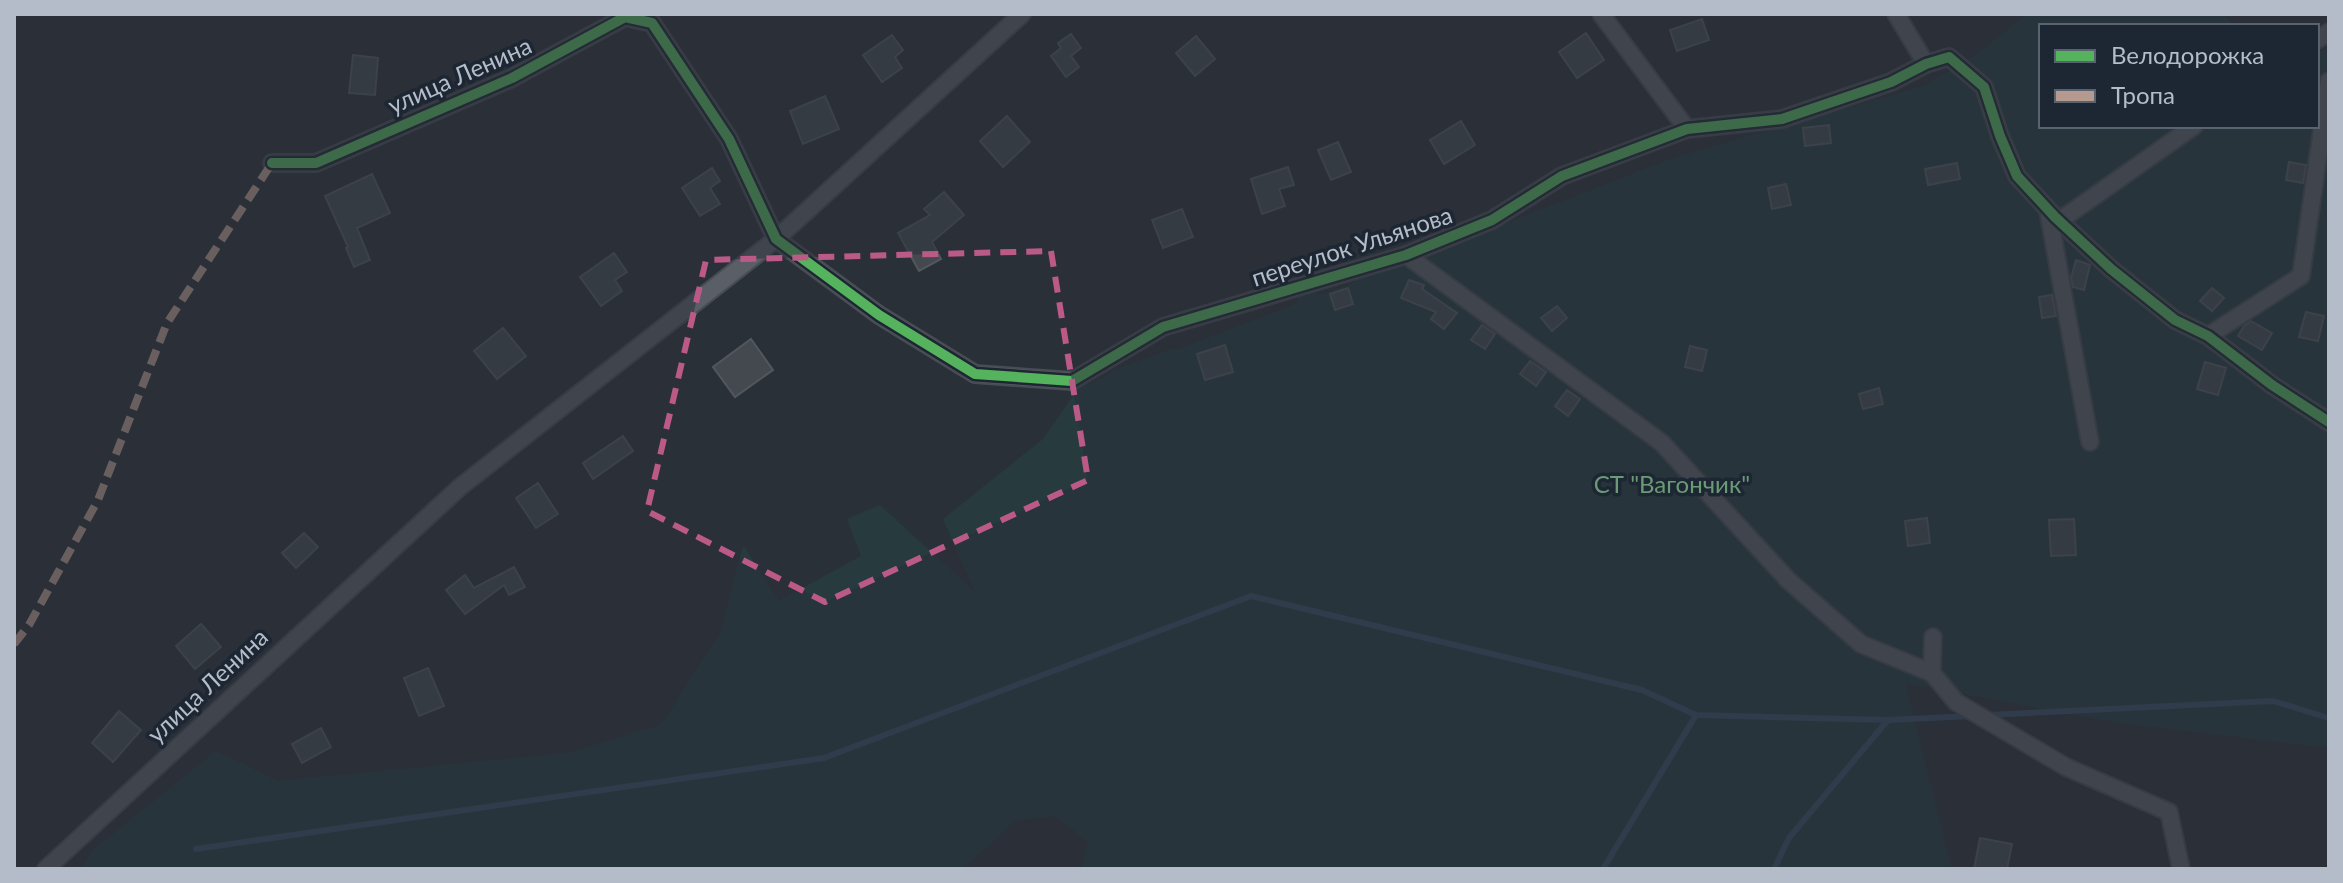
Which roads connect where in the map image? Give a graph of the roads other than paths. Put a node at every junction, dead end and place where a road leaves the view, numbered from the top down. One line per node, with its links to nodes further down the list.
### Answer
1 (1022, 14): 10 (street, улица Ленина)
2 (1601, 14): 7 (street)
3 (1896, 14): 4 (street)
4 (1926, 64): 7 (street, переулок Ульянова); 9 (street)
5 (2329, 81): 12 (street)
6 (2191, 128): 9 (street)
7 (1687, 129): 11 (street, переулок Ульянова)
8 (272, 163): 10 (street, улица Ленина)
9 (2053, 215): 12 (street); 14 (street)
10 (776, 239): 11 (street, переулок Ульянова); 17 (street, улица Ленина)
11 (1406, 255): 16 (street)
12 (2208, 336): 13 (street)
13 (2329, 422)
14 (2090, 442)
15 (1933, 637): 16 (street)
16 (1932, 673): 18 (street)
17 (46, 869)
18 (2181, 869)

